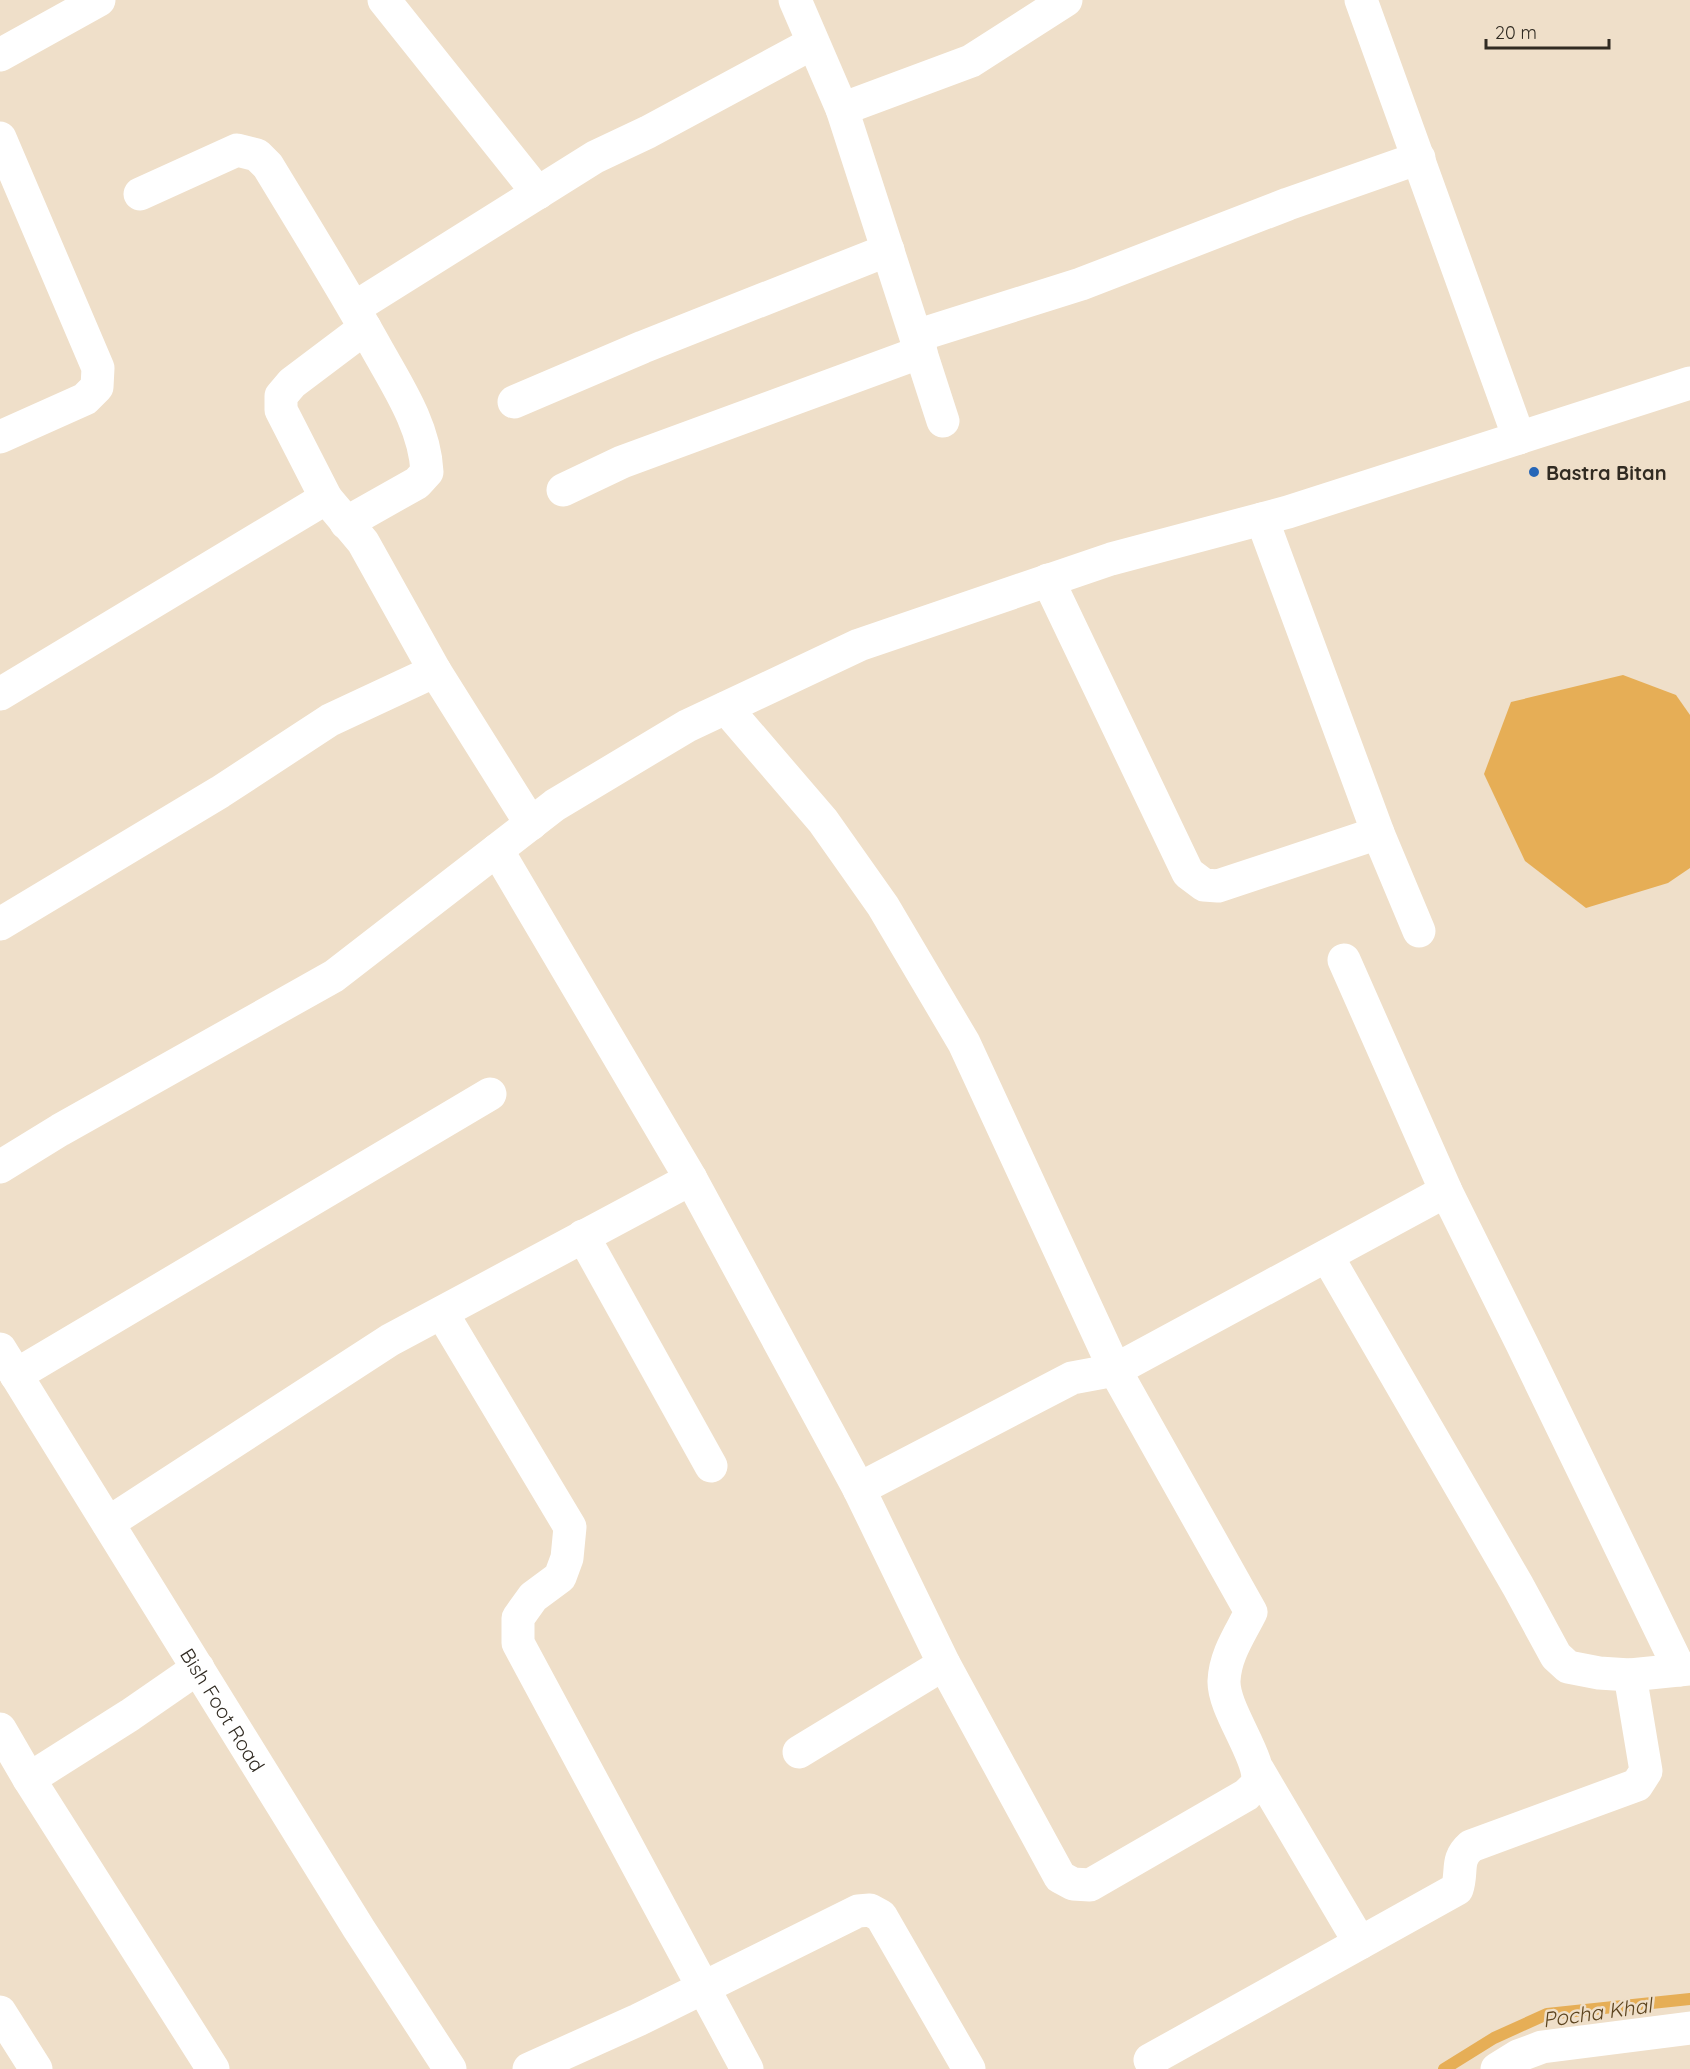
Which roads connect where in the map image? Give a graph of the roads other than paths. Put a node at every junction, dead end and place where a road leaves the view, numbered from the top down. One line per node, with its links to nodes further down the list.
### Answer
1 (99, 0): 7 (street)
2 (384, 0): 11 (street)
3 (795, 0): 6 (street)
4 (1066, 0): 8 (street)
5 (1361, 0): 10 (street)
6 (813, 43): 8 (street); 11 (street)
7 (0, 55)
8 (842, 109): 13 (street)
9 (0, 138): 19 (street)
10 (1419, 158): 15 (street); 20 (street)
11 (538, 193): 14 (street)
12 (140, 194): 14 (street)
13 (888, 250): 15 (street); 17 (street)
14 (360, 318): 22 (street); 22 (street)
15 (918, 344): 18 (street); 21 (street)
16 (1690, 383): 20 (street)
17 (514, 402)
18 (943, 422)
19 (0, 437)
20 (1519, 438): 23 (street)
21 (563, 490)
22 (336, 511): 25 (street); 26 (street)
23 (1263, 519): 24 (street); 29 (street)
24 (1048, 580): 27 (street); 29 (street)
25 (435, 671): 28 (street); 31 (street)
26 (0, 694)
27 (726, 708): 28 (street); 42 (street)
28 (531, 824): 30 (street)
29 (1378, 833): 32 (street)
30 (497, 850): 35 (street); 36 (street)
31 (0, 924)
32 (1419, 931)
33 (1344, 960): 37 (street)
34 (490, 1094): 41 (street)
35 (0, 1167)
36 (691, 1179): 38 (street); 44 (street)
37 (1446, 1191): 39 (street); 48 (street)
38 (583, 1236): 40 (street); 43 (street)
39 (1327, 1256): 42 (street); 49 (street)
40 (442, 1313): 45 (street); 55 (street)
41 (8, 1362): 45 (street, Bish Foot Road)
42 (1115, 1370): 44 (street); 52 (street)
43 (711, 1466)
44 (859, 1489): 46 (street)
45 (108, 1523): 47 (street, Bish Foot Road)
46 (944, 1664): 51 (street); 52 (street)
47 (198, 1668): 53 (street); 60 (street, Bish Foot Road)
48 (1685, 1669): 49 (street)
49 (1630, 1675): 54 (street)
50 (0, 1729): 53 (street)
51 (799, 1752)
52 (1258, 1770): 54 (street)
53 (29, 1779): 62 (street)
54 (1360, 1943): 59 (street)
55 (703, 1988): 63 (street); 64 (street); 65 (street)
56 (0, 2012): 61 (street)
57 (1690, 2028): 58 (street)
58 (1581, 2056): 66 (street)
59 (1150, 2060)
60 (442, 2066)
61 (36, 2069)
62 (213, 2069)
63 (529, 2069)
64 (747, 2069)
65 (969, 2069)
66 (1497, 2069)

